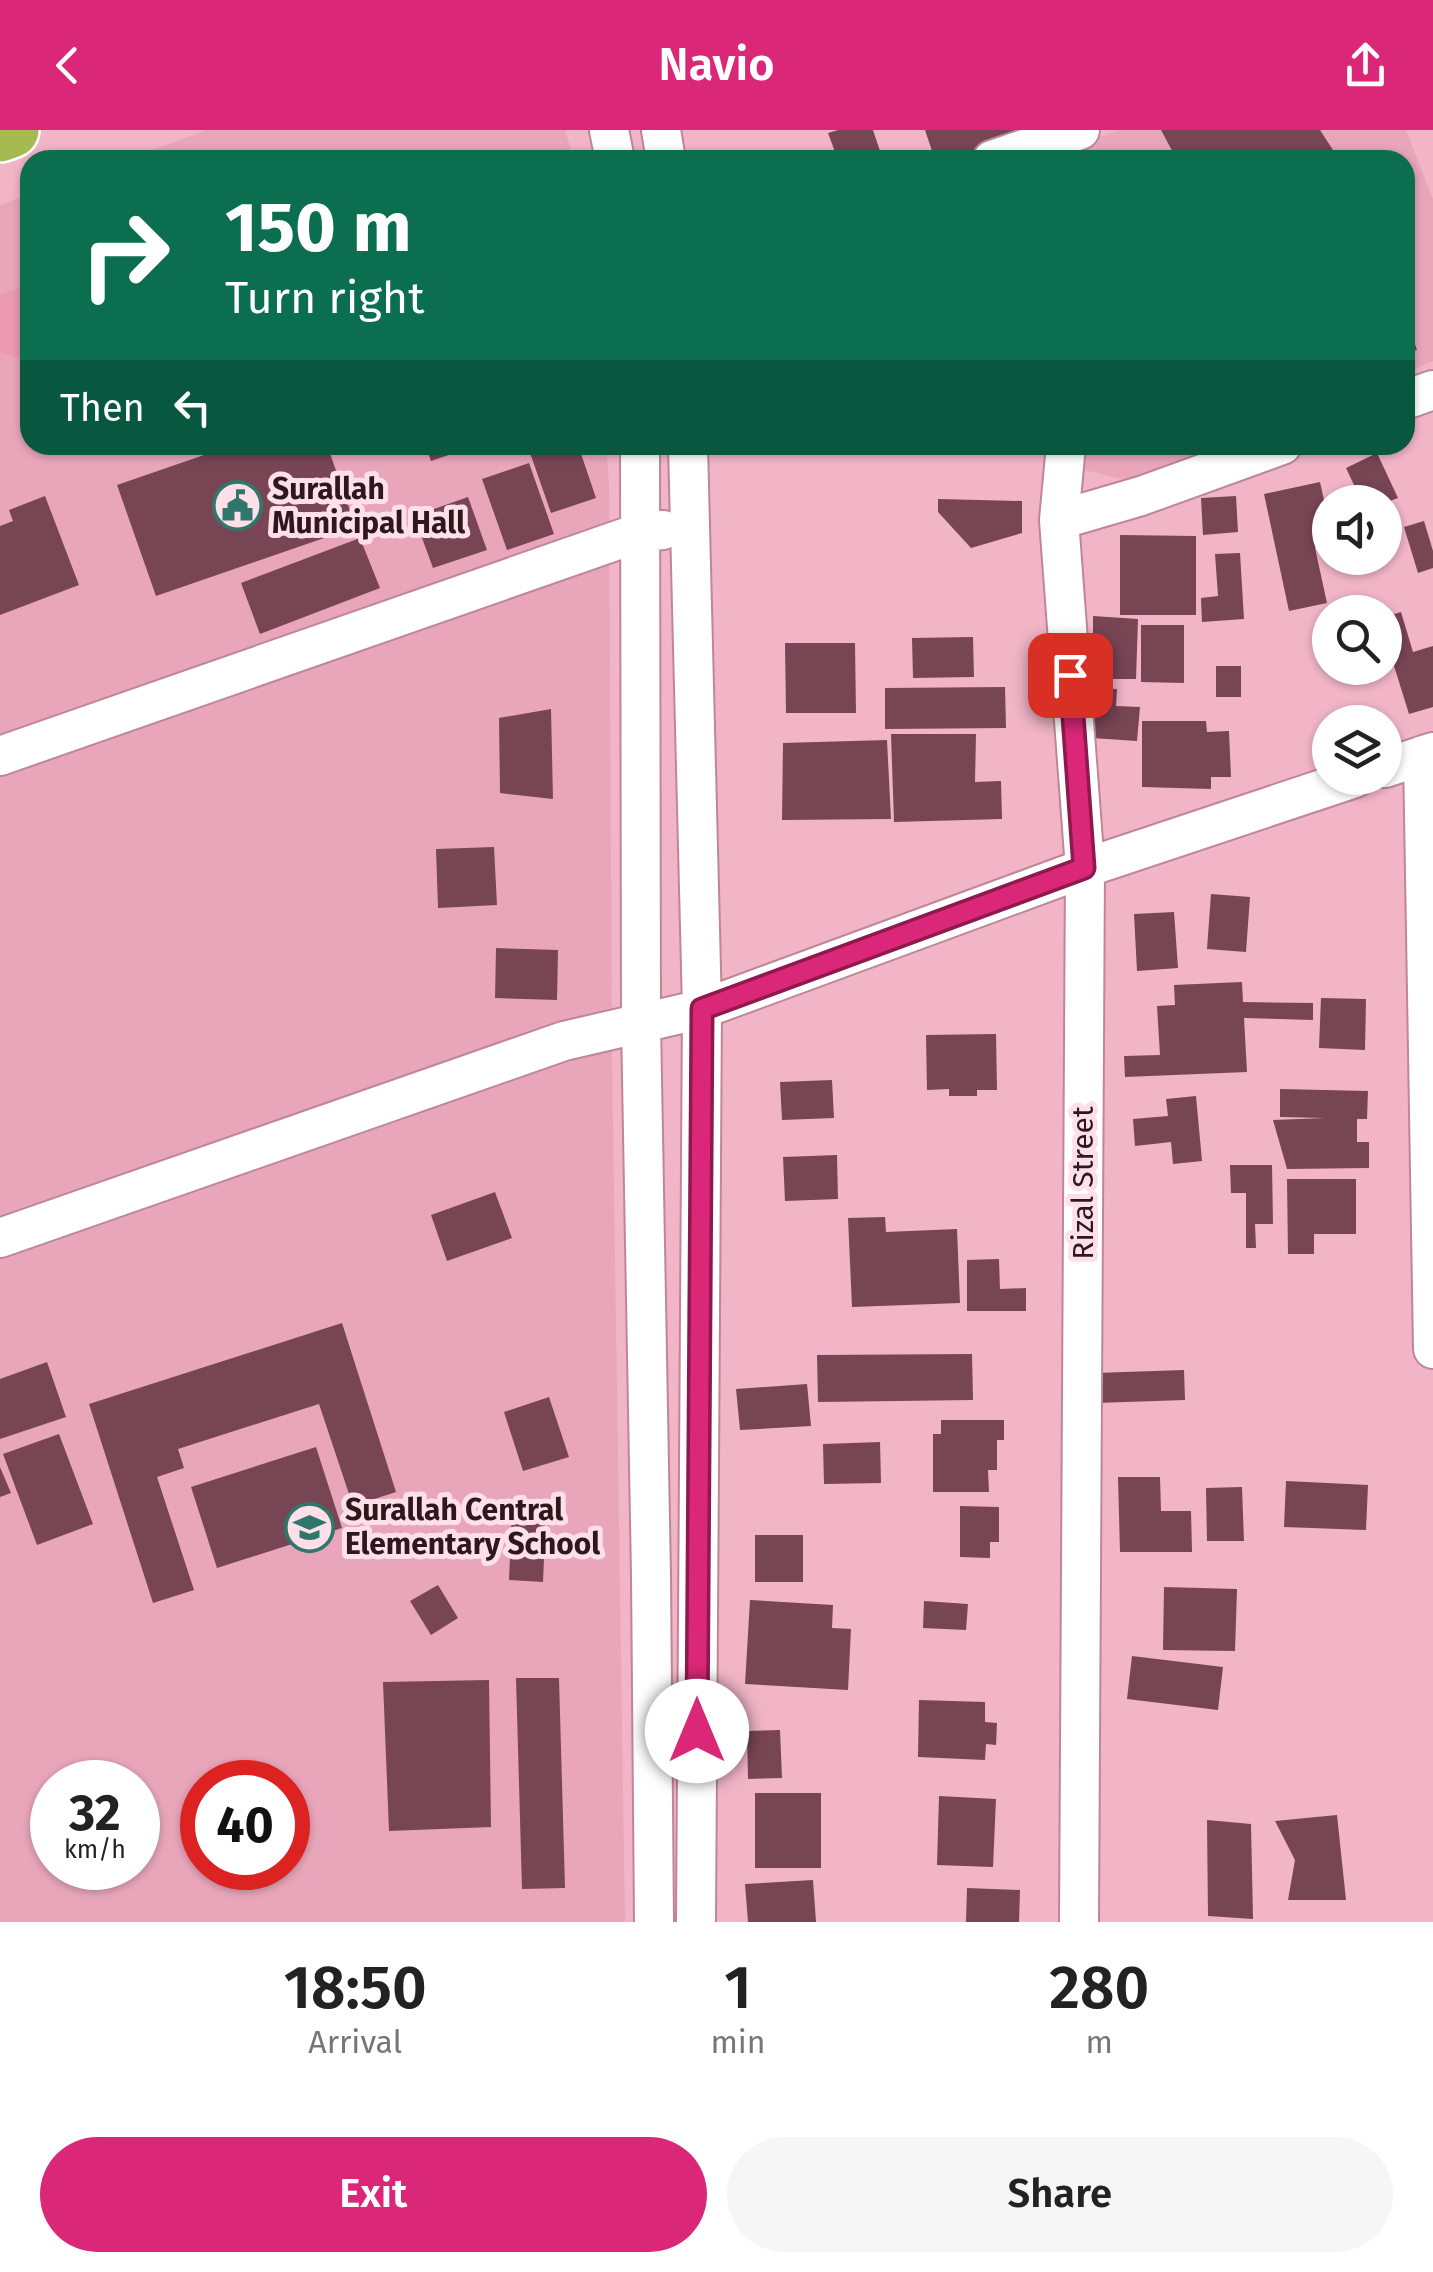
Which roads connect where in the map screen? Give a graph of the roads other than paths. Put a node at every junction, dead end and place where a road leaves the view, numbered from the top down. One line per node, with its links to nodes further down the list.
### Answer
1 (10, 130): 2 (highway)
2 (0, 134)
3 (1059, 144): 4 (street)
4 (1034, 150)
5 (640, 455): 11 (street)
6 (688, 455): 10 (street)
7 (1065, 455): 9 (street, Rizal Street)
8 (1254, 455): 9 (street)
9 (1059, 520): 16 (street, Rizal Street)
10 (691, 528): 11 (street); 17 (street)
11 (641, 532): 13 (street); 18 (street)
12 (1428, 753): 14 (street); 20 (street)
13 (0, 756)
14 (1402, 762)
15 (1312, 793): 16 (street)
16 (1084, 868): 17 (street); 25 (street, Rizal Street)
17 (702, 1009): 18 (street); 22 (street)
18 (641, 1022): 19 (street); 21 (street)
19 (0, 1238)
20 (1433, 1349)
21 (651, 1576): 22 (street); 23 (street)
22 (698, 1578): 24 (street)
23 (654, 1922)
24 (696, 1922)
25 (1080, 1922)

